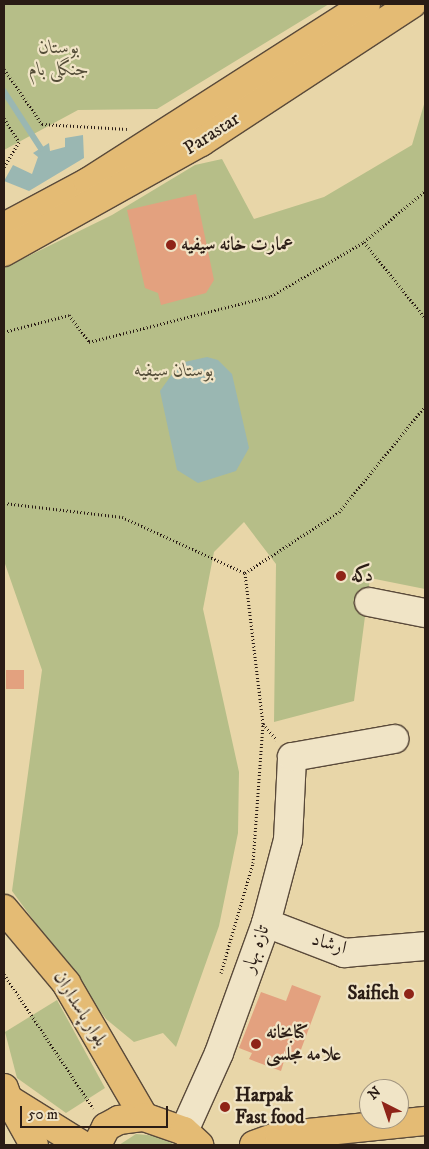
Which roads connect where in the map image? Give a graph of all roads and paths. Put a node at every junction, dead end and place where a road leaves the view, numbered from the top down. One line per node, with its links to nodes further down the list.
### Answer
1 (366, 4): 5 (main road, Parastar)
2 (412, 4): 10 (main road, Parastar)
3 (4, 69): 5 (path)
4 (4, 118): 6 (path)
5 (153, 140): 8 (main road, Parastar)
6 (4, 167)
7 (425, 191): 9 (path)
8 (4, 227)
9 (364, 242): 11 (path); 12 (path)
10 (4, 252)
11 (425, 318)
12 (4, 332)
13 (425, 406): 15 (path)
14 (4, 503): 15 (path)
15 (245, 573): 18 (path)
16 (369, 602): 17 (street)
17 (425, 614)
18 (263, 724): 20 (path); 25 (path)
19 (394, 739): 20 (street)
20 (292, 757): 22 (street, تازه بهار)
21 (6, 915): 27 (main road, بلوار پاسداران)
22 (266, 923): 23 (street, ارشاد); 30 (street, تازه بهار)
23 (425, 946)
24 (4, 974): 29 (path)
25 (220, 976)
26 (8, 1104): 31 (main road); 32 (main road)
27 (144, 1117): 29 (main road); 30 (main road)
28 (425, 1121): 33 (main road)
29 (102, 1136)
30 (192, 1138)
31 (34, 1145)
32 (82, 1145)
33 (254, 1145)

